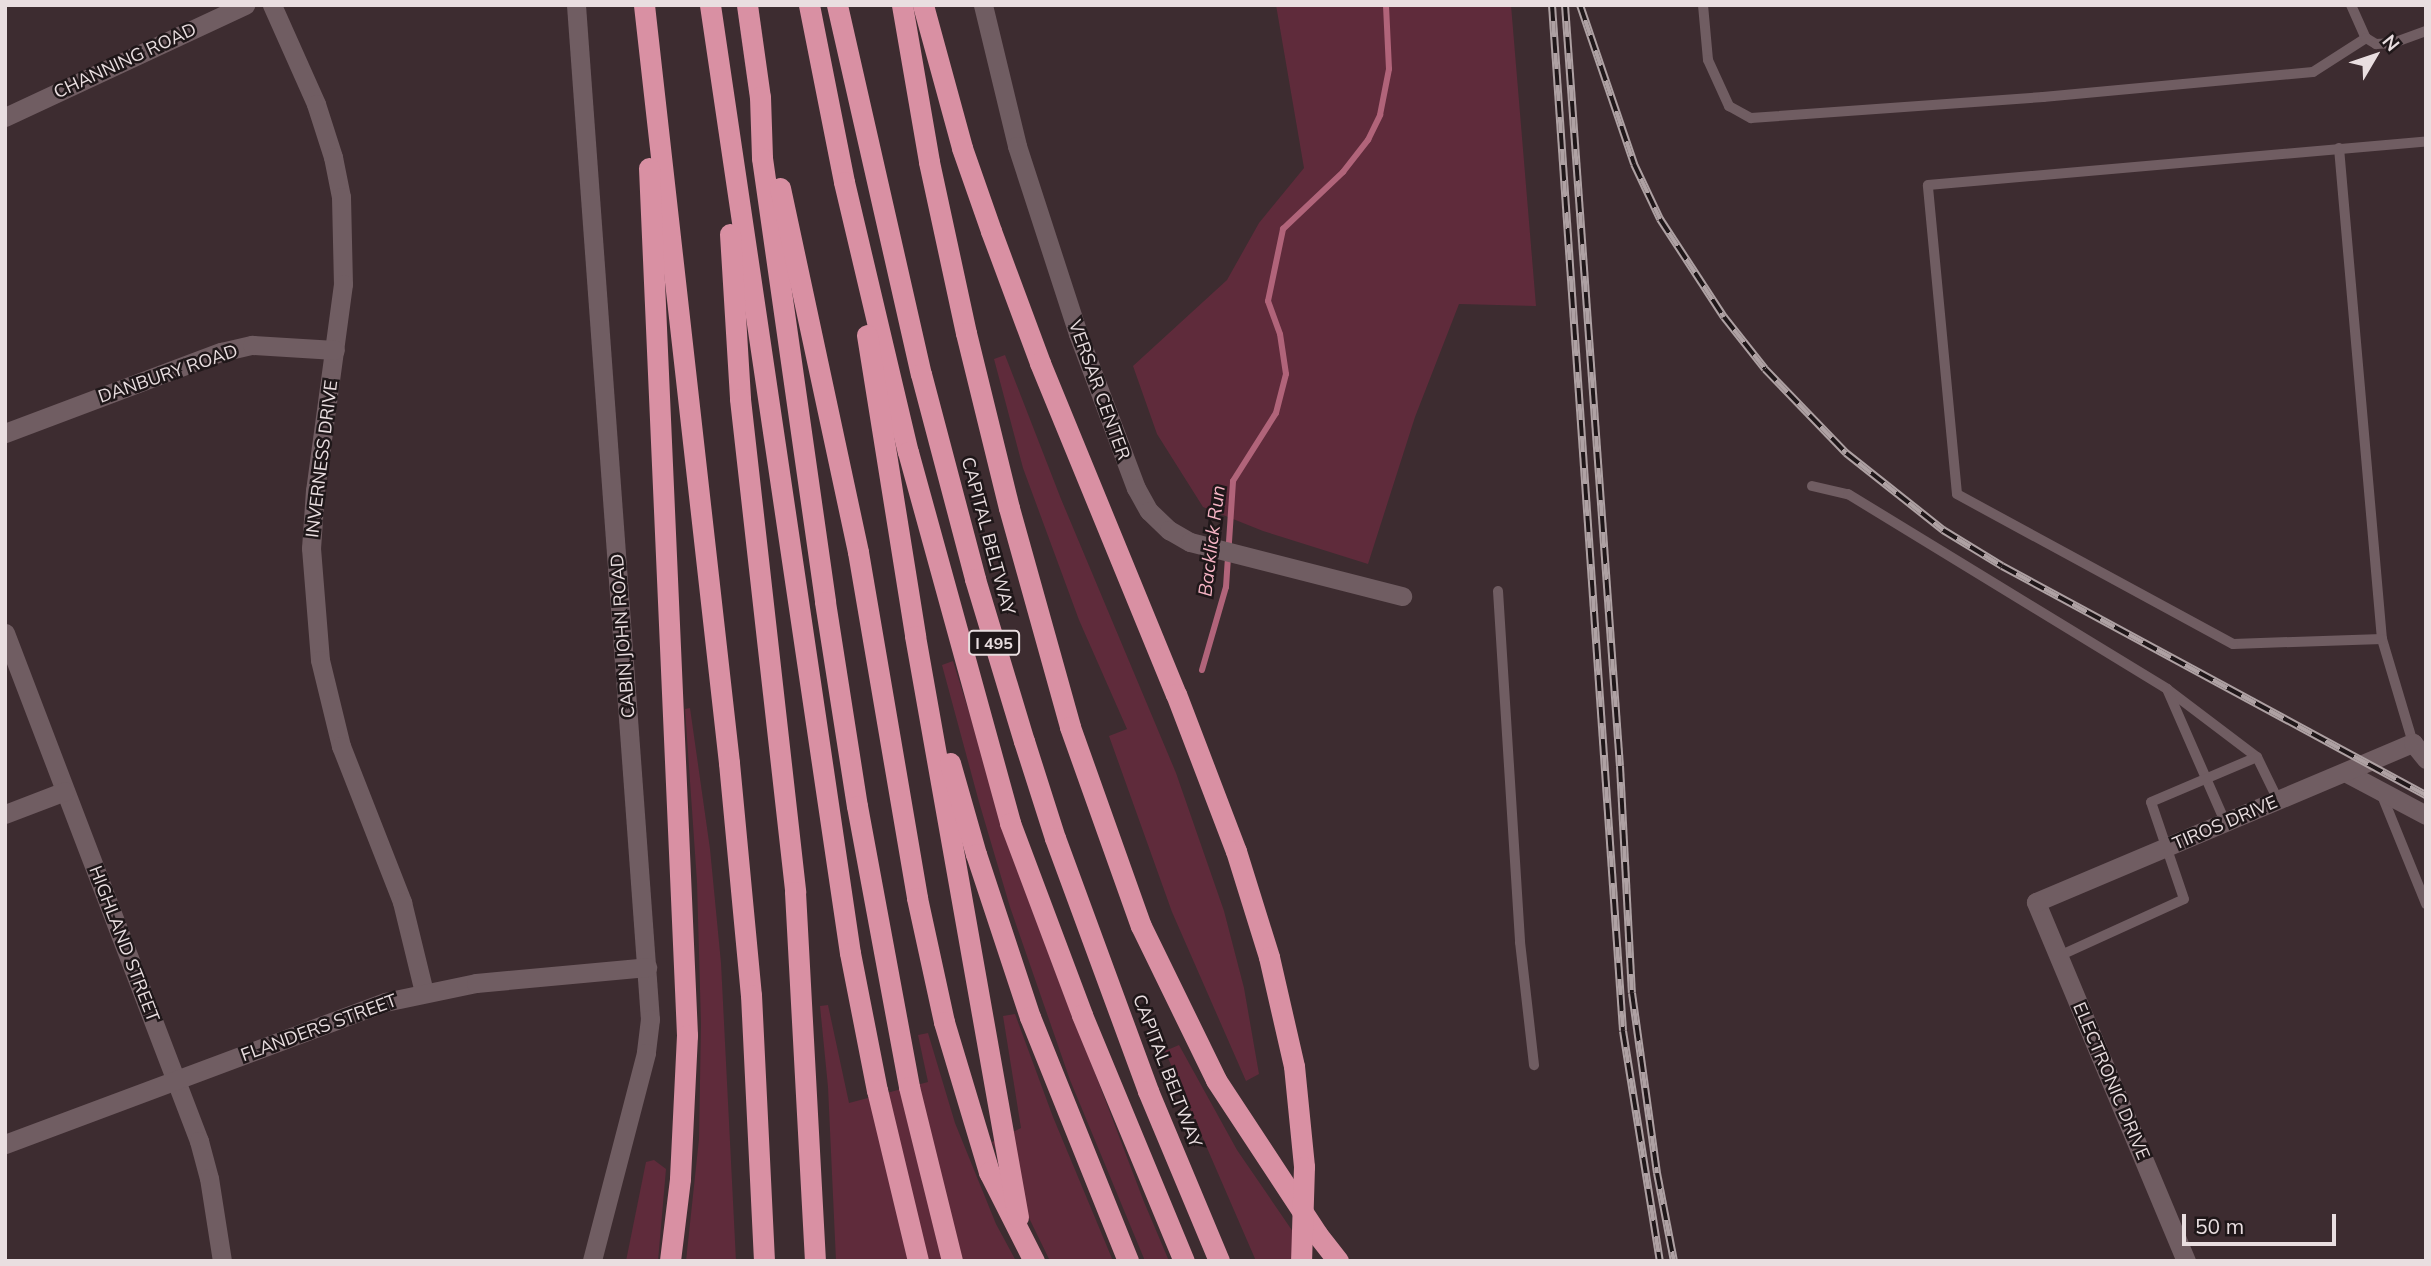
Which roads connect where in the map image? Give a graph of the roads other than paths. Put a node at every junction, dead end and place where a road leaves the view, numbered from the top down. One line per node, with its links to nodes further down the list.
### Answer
1 (246, 5): 18 (street, CHANNING ROAD)
2 (272, 5): 22 (street, INVERNESS DRIVE)
3 (576, 5): 46 (street, CABIN JOHN ROAD)
4 (643, 5): 53 (highway); 54 (highway)
5 (710, 5): 16 (highway)
6 (747, 5): 17 (highway)
7 (809, 5): 21 (highway)
8 (837, 5): 62 (highway, CAPITAL BELTWAY / I 495)
9 (902, 5): 64 (highway)
10 (923, 5): 63 (highway)
11 (983, 5): 26 (street, VERSAR CENTER)
12 (1703, 5): 15 (lane)
13 (2351, 5): 15 (lane)
14 (2422, 33): 15 (lane)
15 (2366, 38)
16 (722, 92): 55 (highway); 56 (highway)
17 (760, 97): 57 (highway); 59 (highway)
18 (5, 117)
19 (2426, 141): 20 (lane)
20 (2339, 148): 29 (lane); 29 (lane)
21 (844, 182): 28 (highway); 61 (highway)
22 (335, 350): 23 (street, DANBURY ROAD); 47 (street, INVERNESS DRIVE)
23 (5, 433)
24 (1812, 486): 30 (lane)
25 (1498, 591): 48 (lane)
26 (1402, 596)
27 (5, 633): 37 (street, HIGHLAND STREET)
28 (915, 636): 58 (highway); 60 (highway)
29 (2382, 639): 31 (lane)
30 (2166, 688): 32 (lane); 35 (lane)
31 (2413, 744): 33 (street); 34 (street, TIROS DRIVE)
32 (2257, 757): 35 (lane); 38 (lane)
33 (2426, 760)
34 (2345, 772): 36 (street); 38 (street, TIROS DRIVE)
35 (2206, 779): 41 (lane); 42 (lane)
36 (2380, 789): 40 (street); 44 (lane)
37 (65, 791): 39 (street); 49 (street, HIGHLAND STREET)
38 (2278, 800): 41 (street, TIROS DRIVE)
39 (5, 814)
40 (2426, 815)
41 (2225, 822): 42 (street, TIROS DRIVE)
42 (2165, 848): 43 (street, TIROS DRIVE); 45 (lane)
43 (2036, 902): 45 (street, ELECTRONIC DRIVE)
44 (2426, 904)
45 (2059, 956): 65 (street, ELECTRONIC DRIVE)
46 (647, 967): 47 (street, FLANDERS STREET); 52 (street, CABIN JOHN ROAD)
47 (424, 992): 49 (street, FLANDERS STREET)
48 (1534, 1065)
49 (177, 1080): 50 (street, FLANDERS STREET); 51 (street, HIGHLAND STREET)
50 (5, 1144)
51 (222, 1261)
52 (592, 1261)
53 (670, 1261)
54 (764, 1261)
55 (815, 1261)
56 (918, 1261)
57 (953, 1261)
58 (1025, 1261)
59 (1034, 1261)
60 (1128, 1261)
61 (1184, 1261)
62 (1219, 1261)
63 (1301, 1261)
64 (1338, 1261)
65 (2186, 1261)

